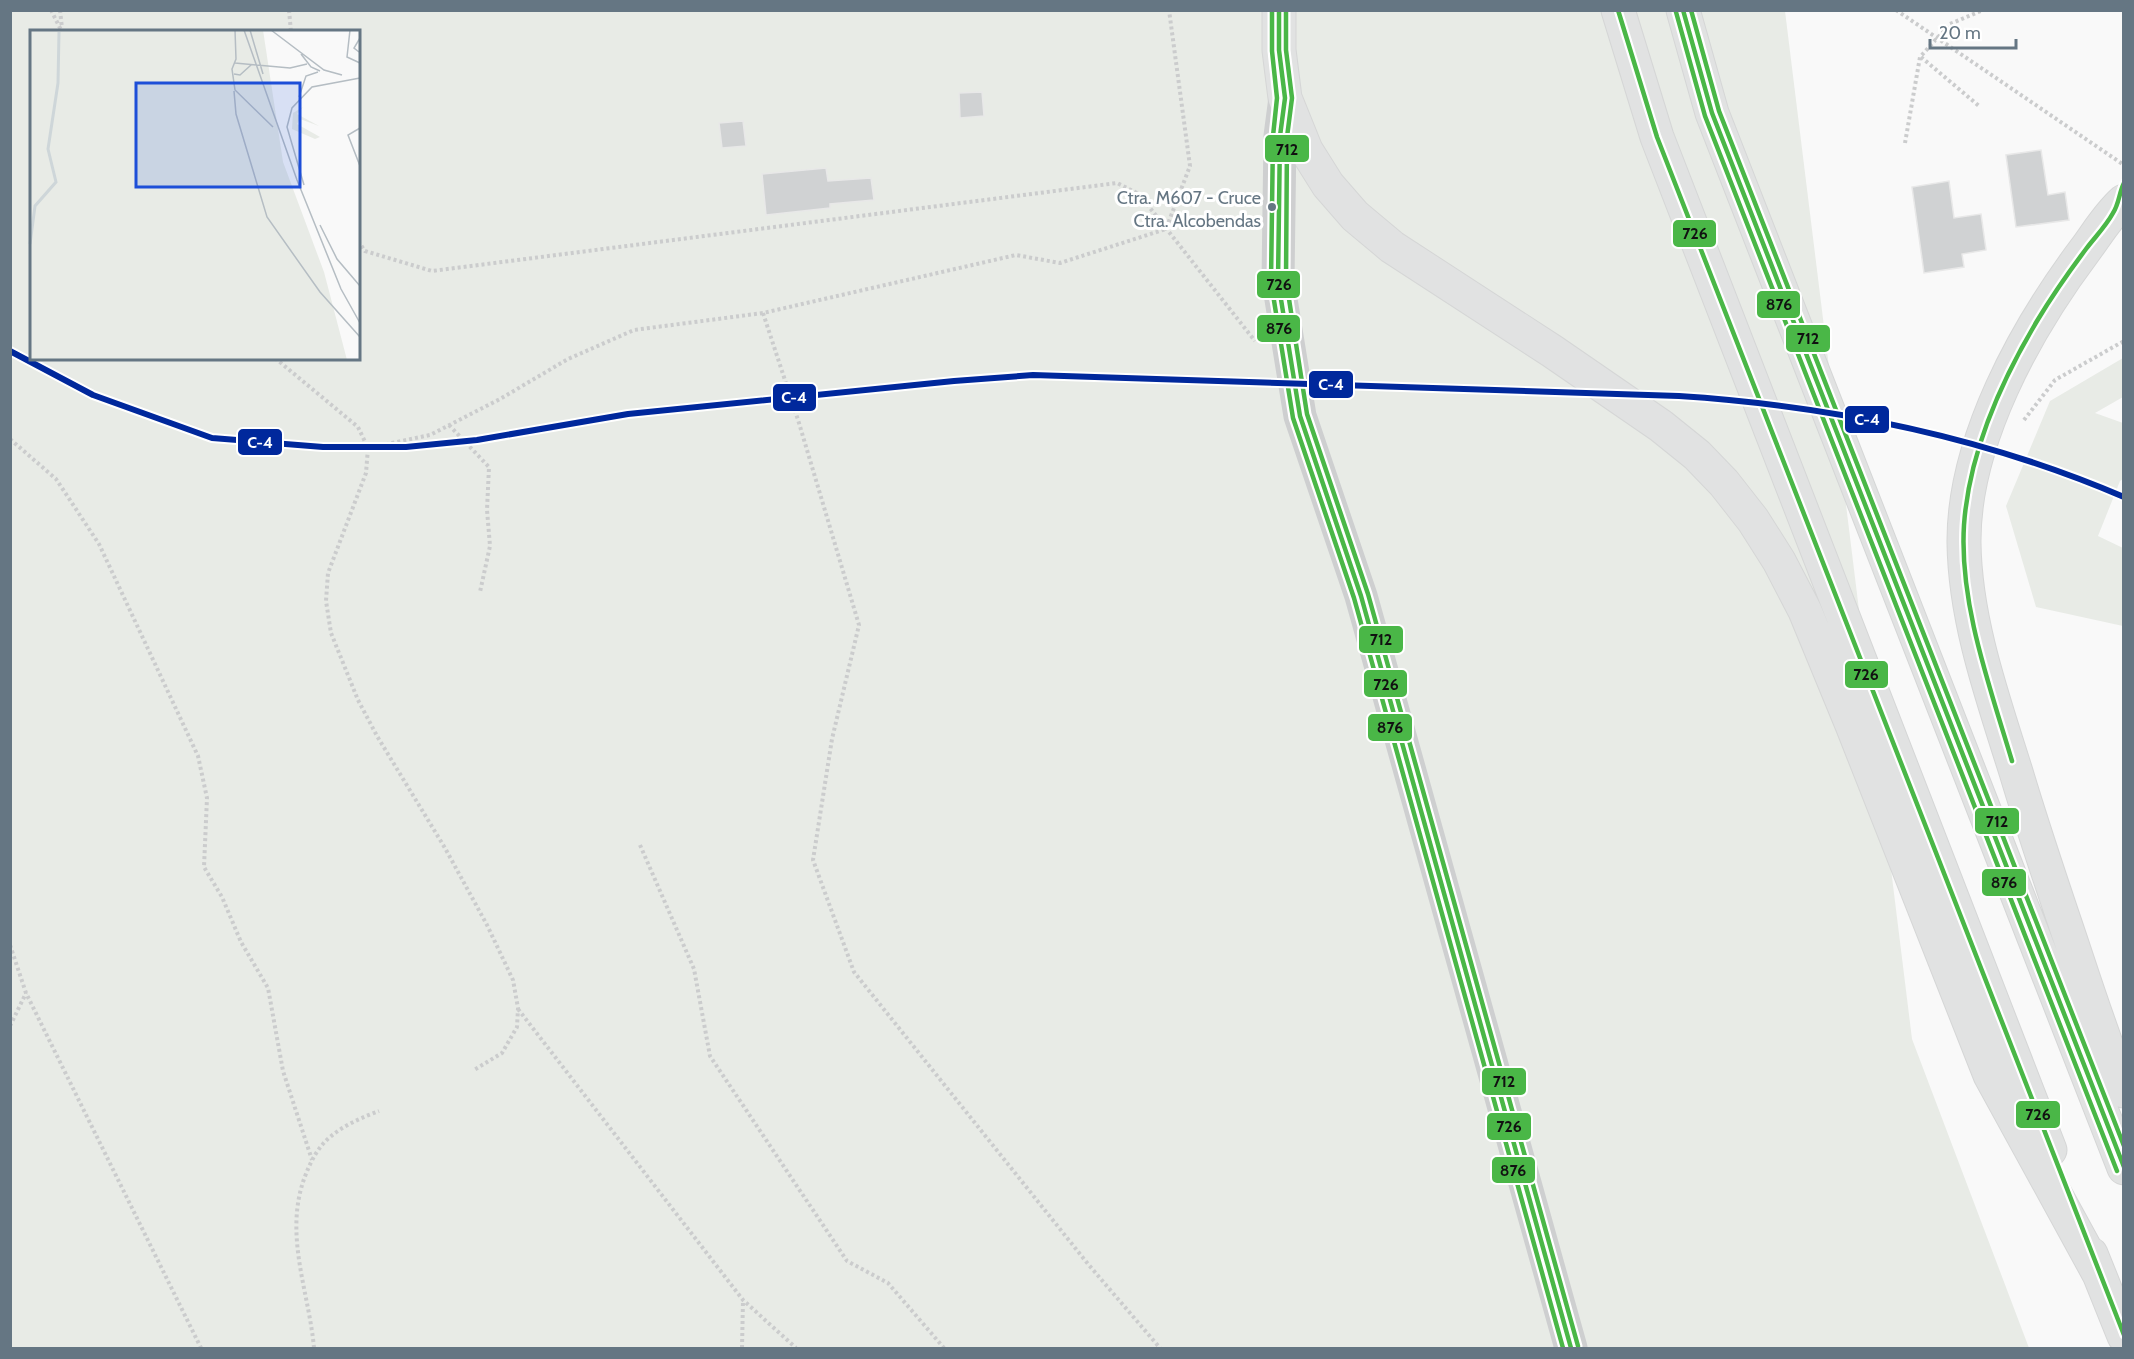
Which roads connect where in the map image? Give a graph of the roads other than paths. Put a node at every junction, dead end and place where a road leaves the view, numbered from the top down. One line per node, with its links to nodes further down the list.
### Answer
1 (1279, 10): 4 (highway)
2 (1618, 10): 8 (highway)
3 (1683, 10): 7 (highway)
4 (1285, 98): 8 (highway); 10 (street)
5 (2121, 197): 6 (highway)
6 (2123, 1090)
7 (2124, 1168)
8 (2099, 1274): 9 (highway)
9 (2124, 1336)
10 (1571, 1348)

